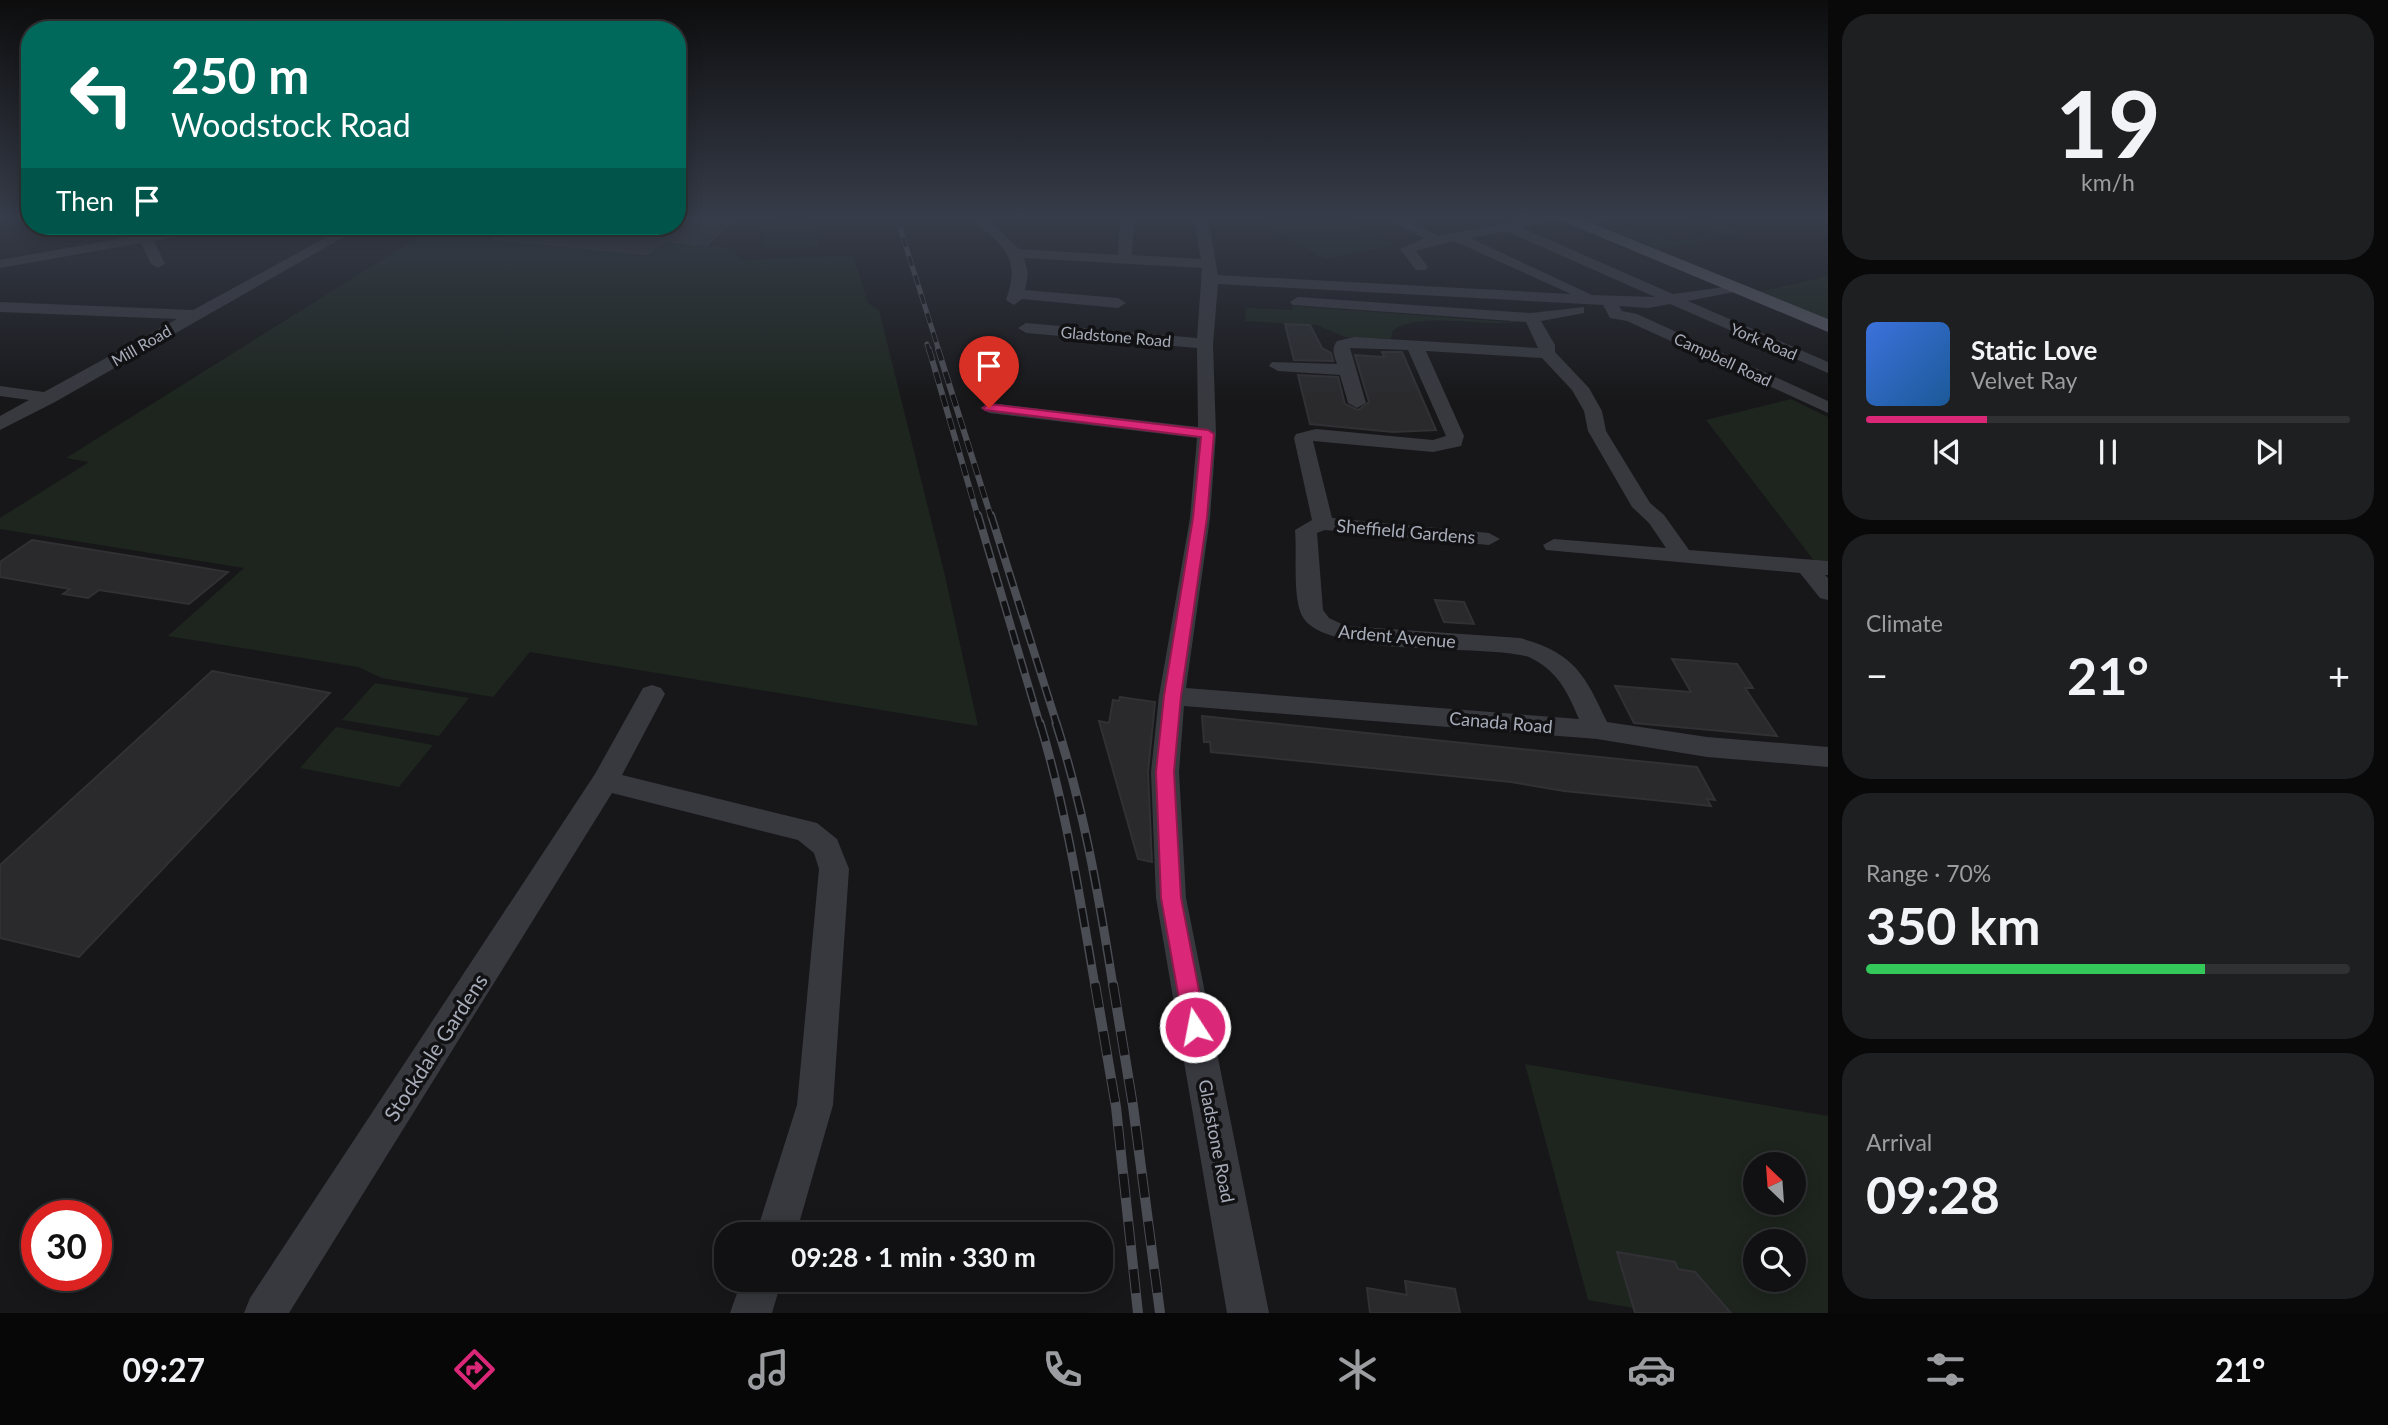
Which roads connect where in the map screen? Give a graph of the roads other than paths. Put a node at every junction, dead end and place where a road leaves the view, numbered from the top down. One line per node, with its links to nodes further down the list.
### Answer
1 (259, 279): 14 (street, Mill Road)
2 (1018, 279): 11 (street)
3 (1209, 279): 18 (street, Gladstone Road)
4 (1302, 279): 13 (street)
5 (1549, 279): 13 (street)
6 (1623, 279): 9 (street, York Road)
7 (1713, 279): 8 (main road)
8 (1734, 288): 9 (street); 16 (main road)
9 (1671, 301): 13 (street); 22 (street, York Road)
10 (1298, 302): 15 (street)
11 (1118, 303)
12 (0, 307): 14 (street)
13 (1609, 307): 15 (street); 28 (street, Campbell Road)
14 (194, 315): 25 (street, Mill Road)
15 (1531, 318): 20 (street)
16 (1828, 326)
17 (1026, 328): 18 (street, Gladstone Road)
18 (1205, 344): 30 (street, Gladstone Road)
19 (1415, 346): 20 (street); 23 (street); 31 (street)
20 (1546, 353): 34 (street)
21 (1278, 366): 23 (street)
22 (1828, 368)
23 (1347, 370): 26 (street)
24 (0, 391): 25 (street)
25 (49, 398): 29 (street, Mill Road)
26 (1357, 403)
27 (989, 408): 30 (street)
28 (1828, 408)
29 (0, 424)
30 (1208, 434): 38 (street, Gladstone Road)
31 (1323, 523): 32 (street, Sheffield Gardens); 39 (street, Ardent Avenue)
32 (1489, 539)
33 (1554, 545): 34 (street)
34 (1683, 557): 35 (street)
35 (1818, 568): 36 (street)
36 (1828, 593)
37 (652, 694): 41 (street, Stockdale Gardens)
38 (1172, 696): 39 (street, Canada Road); 46 (street, Gladstone Road)
39 (1597, 730): 40 (street, Canada Road)
40 (1828, 757)
41 (605, 781): 42 (street); 44 (street, Stockdale Gardens)
42 (780, 1222)
43 (758, 1292): 45 (street)
44 (265, 1313)
45 (751, 1313)
46 (1248, 1313)

